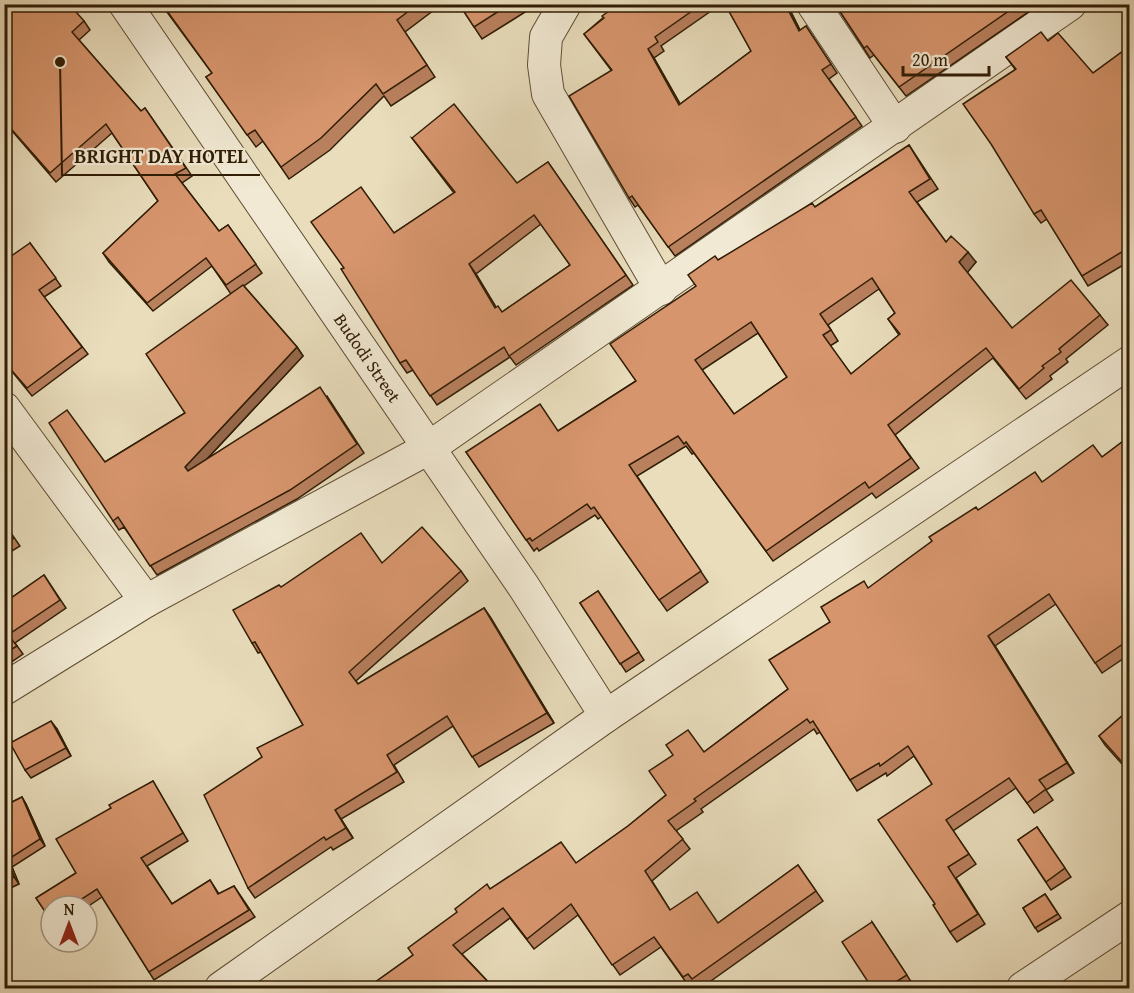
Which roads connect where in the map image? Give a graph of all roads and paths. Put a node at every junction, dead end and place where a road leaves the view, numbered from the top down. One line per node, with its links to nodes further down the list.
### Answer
1 (125, 4): 9 (street, Budodi Street)
2 (566, 4): 6 (street)
3 (813, 4): 5 (street)
4 (1070, 4): 5 (street)
5 (895, 127): 6 (street)
6 (661, 289): 9 (street)
7 (1130, 362): 12 (street)
8 (4, 408): 10 (street)
9 (427, 449): 10 (street); 12 (street, Budodi Street)
10 (146, 601): 11 (street)
11 (4, 689)
12 (606, 716): 14 (street)
13 (1130, 917): 15 (street)
14 (221, 988)
15 (1023, 988)

